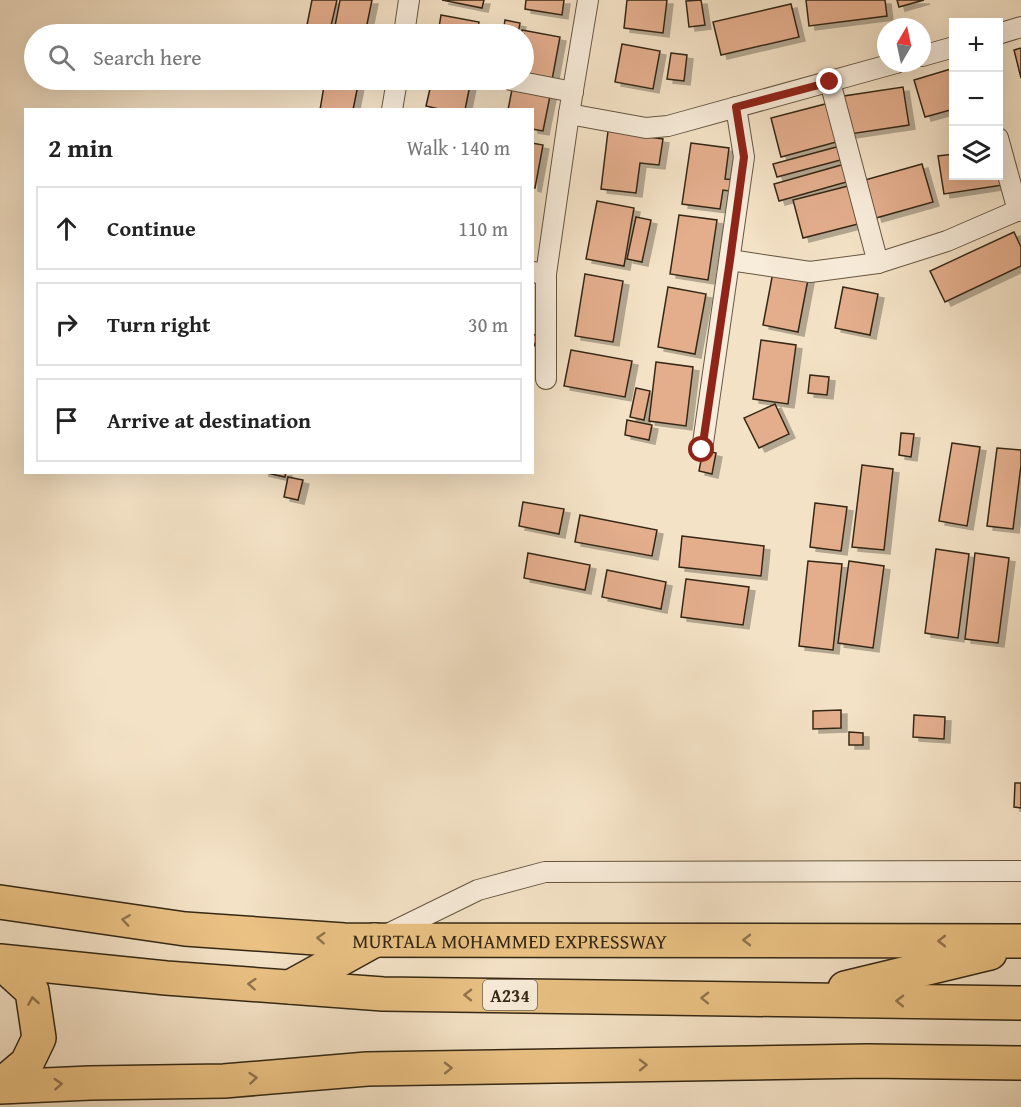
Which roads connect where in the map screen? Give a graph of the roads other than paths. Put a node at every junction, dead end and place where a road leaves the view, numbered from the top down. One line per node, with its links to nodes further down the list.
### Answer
1 (409, 0): 3 (street)
2 (588, 0): 12 (street)
3 (405, 24)
4 (1021, 27): 5 (street)
5 (1003, 32)
6 (949, 48): 7 (street)
7 (931, 53)
8 (877, 68): 9 (street)
9 (830, 82): 13 (street); 19 (street)
10 (534, 84): 12 (street)
11 (395, 90): 14 (street)
12 (573, 92): 15 (street)
13 (736, 107): 15 (street); 18 (street)
14 (392, 108)
15 (569, 114): 20 (street)
16 (1003, 152): 17 (street)
17 (1019, 210): 19 (street)
18 (730, 260): 19 (street); 22 (street)
19 (878, 263)
20 (539, 273): 21 (street)
21 (546, 379)
22 (702, 450)
23 (1021, 872): 25 (street)
24 (0, 902): 25 (highway, MURTALA MOHAMMED EXPRESSWAY, one-way to 24)
25 (377, 940): 26 (highway, MURTALA MOHAMMED EXPRESSWAY, one-way to 25); 28 (highway)
26 (1021, 944): 29 (highway)
27 (0, 961): 28 (highway, A234, one-way to 27); 32 (highway, one-way to 27)
28 (290, 987): 29 (highway, A234, one-way to 28)
29 (795, 1000): 30 (highway, A234, one-way to 29)
30 (1021, 1003)
31 (1021, 1063): 32 (highway, one-way to 31)
32 (0, 1086)

